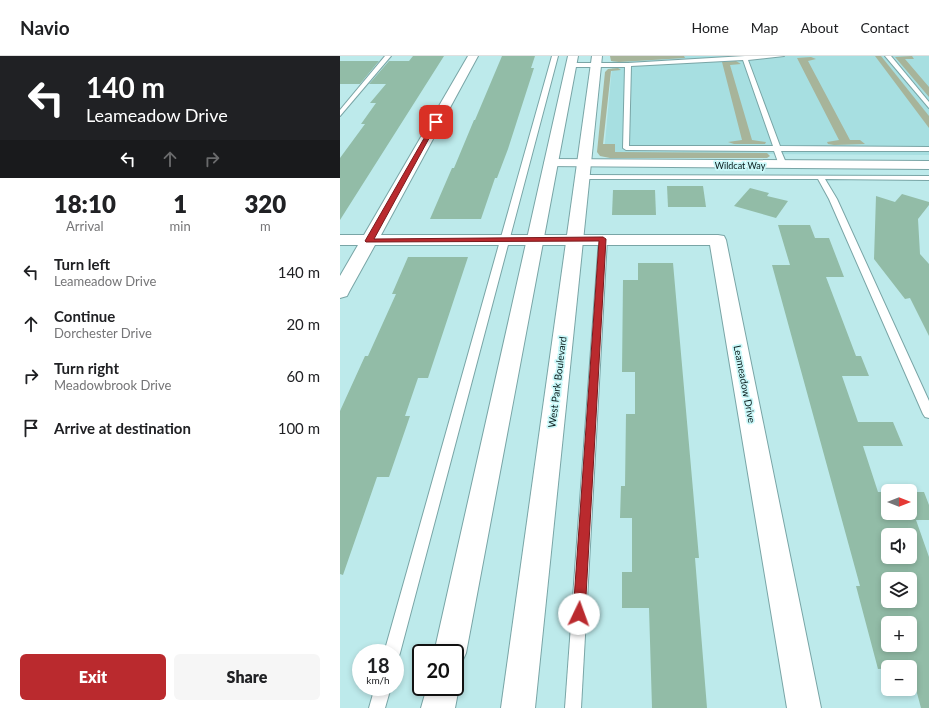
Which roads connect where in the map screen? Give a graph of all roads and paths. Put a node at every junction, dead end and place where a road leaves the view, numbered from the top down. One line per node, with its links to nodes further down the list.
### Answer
1 (388, 56): 11 (lane)
2 (473, 56): 25 (street)
3 (555, 56): 20 (lane)
4 (781, 56): 6 (lane)
5 (888, 56): 10 (lane)
6 (745, 58): 9 (lane); 12 (lane)
7 (572, 61): 8 (lane); 14 (street)
8 (597, 61): 9 (lane); 17 (street, West Park Boulevard)
9 (628, 65): 12 (lane)
10 (929, 106)
11 (340, 114)
12 (777, 148): 13 (lane); 15 (lane)
13 (929, 149)
14 (551, 163): 17 (street, Wildcat Way); 21 (street)
15 (783, 165): 16 (street, Wildcat Way); 17 (street, Wildcat Way)
16 (929, 165)
17 (582, 170): 18 (lane); 22 (street, West Park Boulevard)
18 (820, 177): 19 (lane); 27 (lane)
19 (929, 178)
20 (505, 239): 21 (street, Leameadow Drive); 25 (street, Leameadow Drive); 28 (lane)
21 (535, 239): 22 (street, Leameadow Drive); 29 (street)
22 (574, 239): 23 (street, Leameadow Drive); 34 (street, West Park Boulevard)
23 (603, 239): 35 (lane); 36 (street, Leameadow Drive)
24 (340, 240): 25 (street, Leameadow Drive)
25 (369, 241): 26 (street)
26 (340, 292)
27 (929, 414)
28 (394, 644)
29 (452, 644)
30 (380, 696): 32 (lane)
31 (441, 696): 33 (street)
32 (377, 708)
33 (438, 708)
34 (518, 708)
35 (573, 708)
36 (804, 708)

